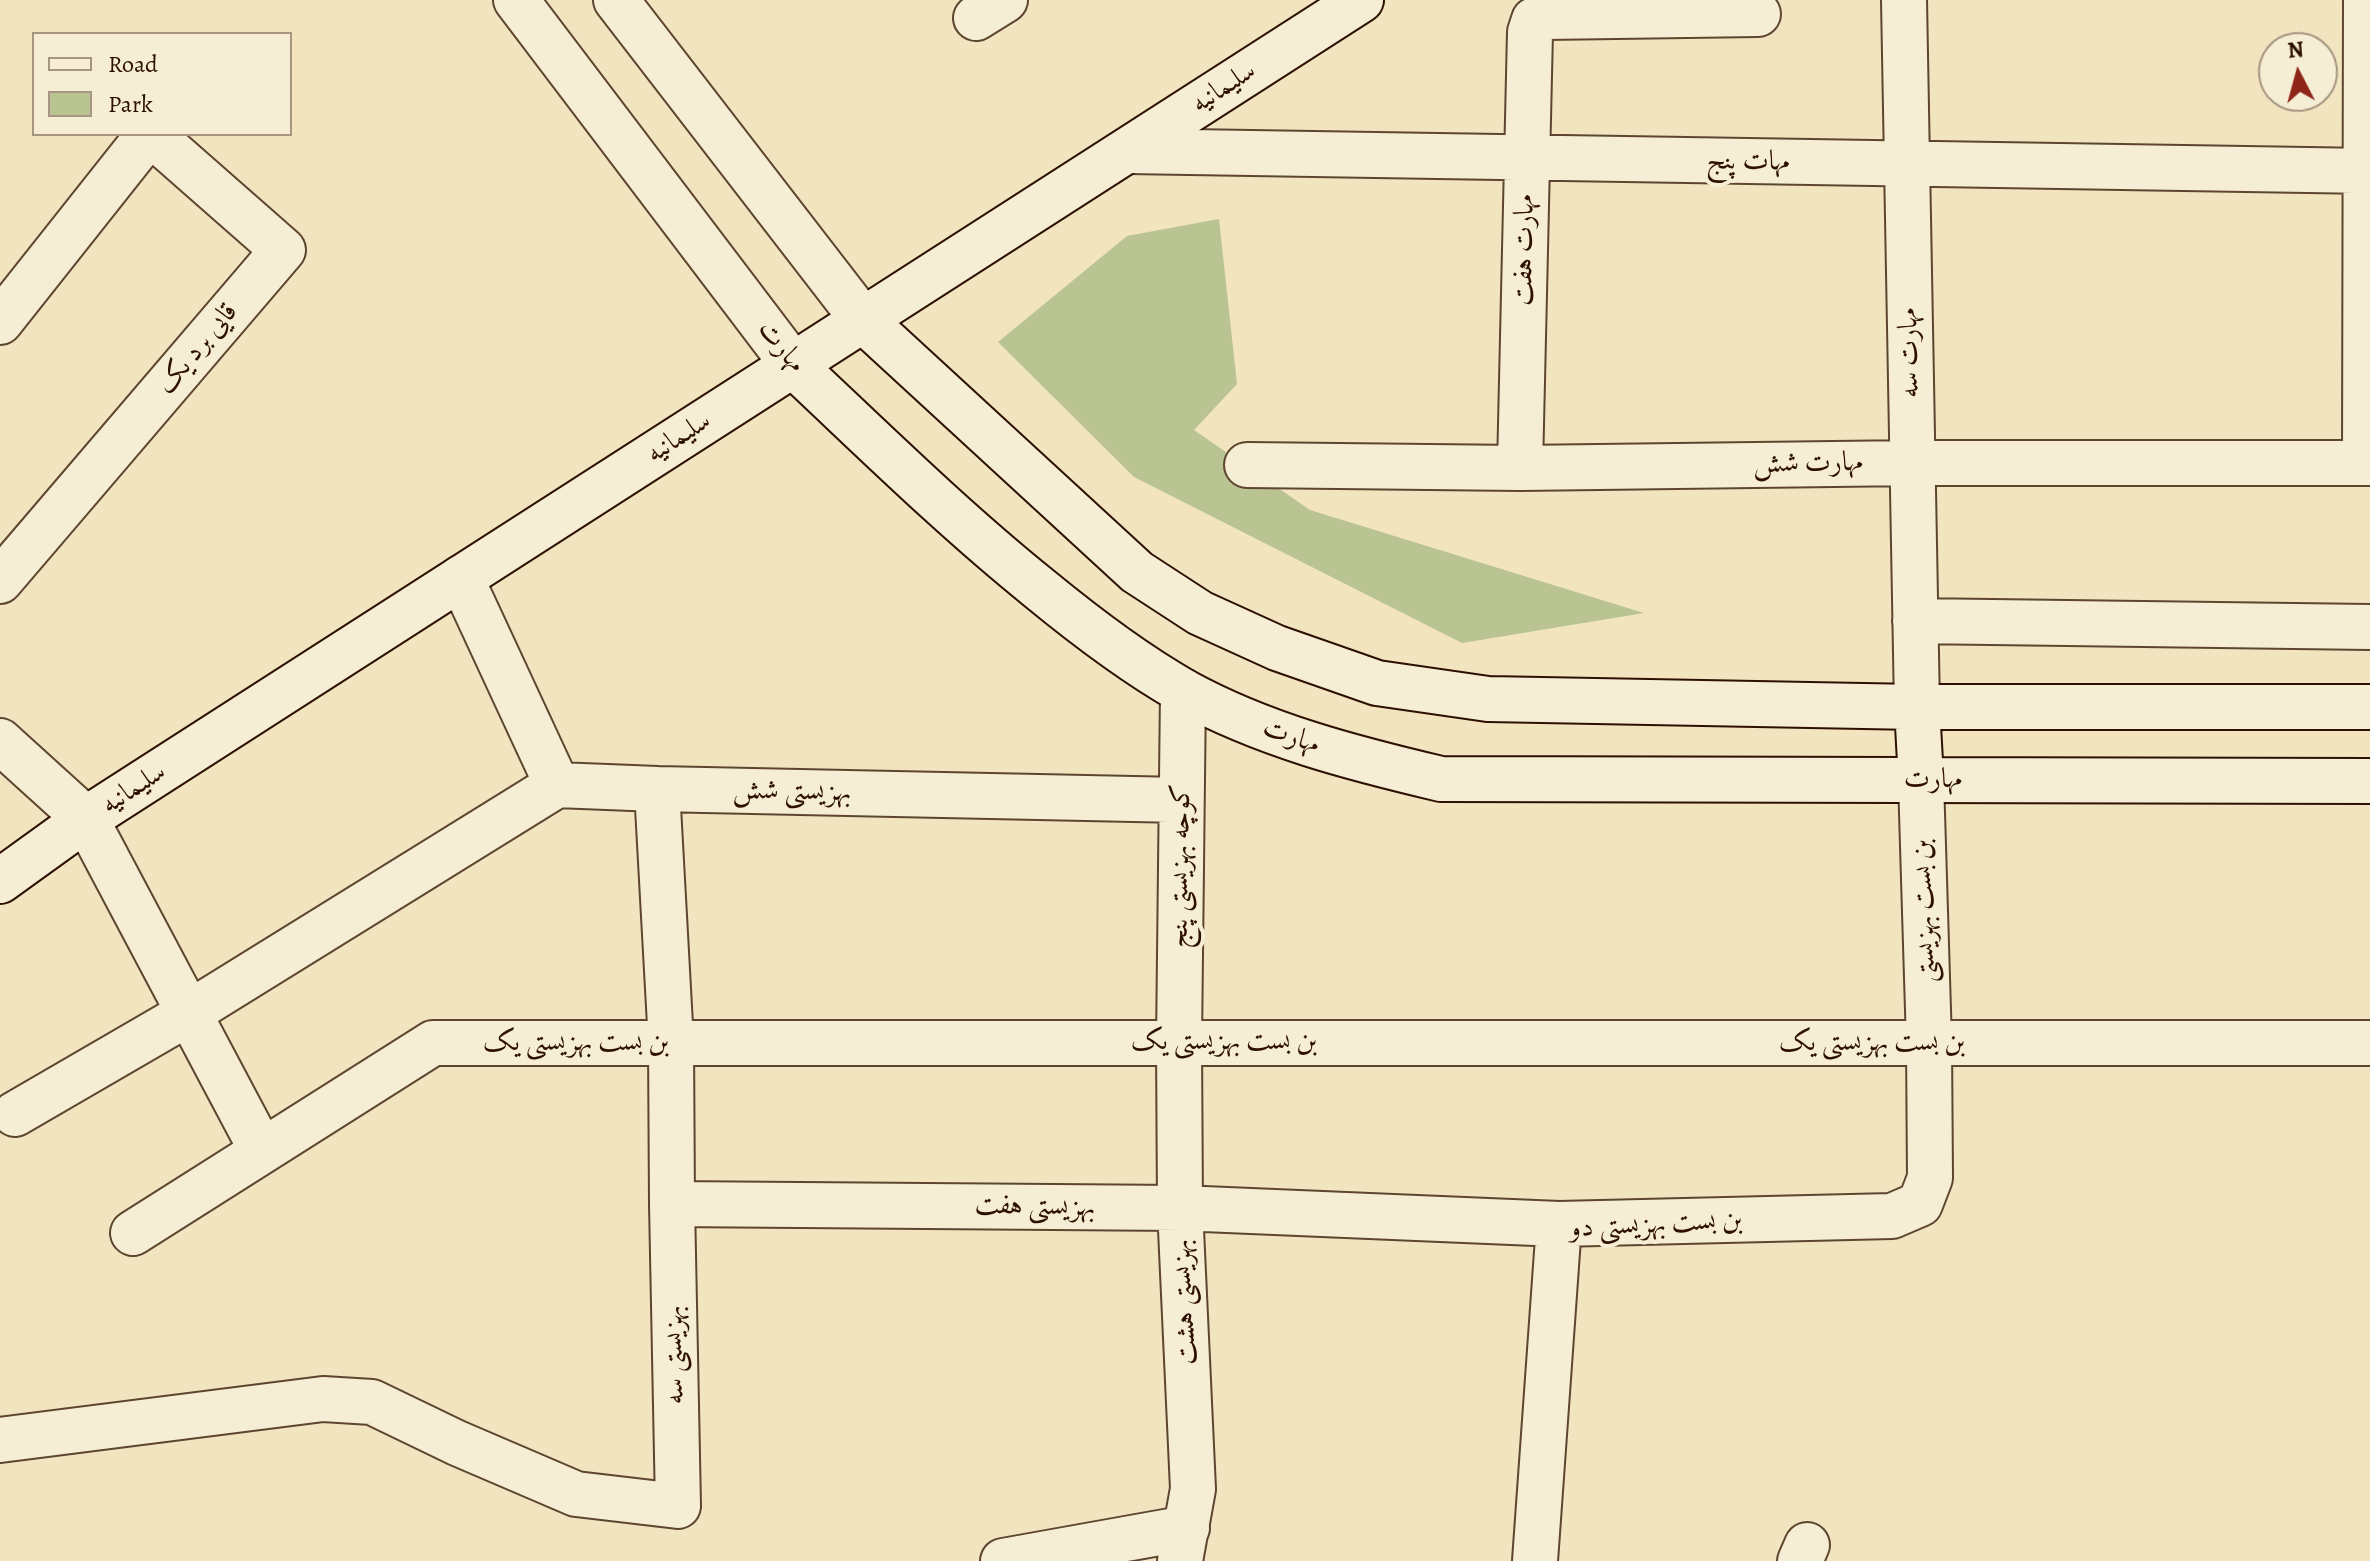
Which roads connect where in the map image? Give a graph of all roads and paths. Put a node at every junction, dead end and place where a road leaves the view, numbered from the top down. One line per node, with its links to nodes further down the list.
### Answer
1 (516, 0): 15 (street, مهارت)
2 (616, 0): 13 (street)
3 (1361, 0): 9 (street, سلیمانیه)
4 (1904, 0): 11 (street, مهارت سه)
5 (2366, 0): 12 (street)
6 (1758, 14): 10 (street, مهارت هفت)
7 (148, 136): 14 (street, قایی برد یک)
8 (152, 136): 21 (street, قایی برد یک)
9 (1127, 151): 10 (street, مهات پنج); 13 (street, سلیمانیه)
10 (1528, 159): 11 (street, مهات پنج); 19 (street, مهارت هفت)
11 (1907, 164): 12 (street, مهات پنج); 16 (street, مهارت سه)
12 (2368, 171): 17 (street)
13 (863, 320): 15 (street, سلیمانیه); 25 (street)
14 (0, 322)
15 (793, 365): 20 (street, سلیمانیه); 24 (street, مهارت)
16 (1912, 463): 17 (street, مهارت شش); 19 (street, مهارت شش); 22 (street, مهارت سه)
17 (2368, 463)
18 (1247, 465): 19 (street, مهارت شش)
19 (1520, 468)
20 (461, 578): 30 (street); 33 (street, سلیمانیه)
21 (0, 581)
22 (1915, 621): 23 (street); 25 (street, مهارت سه)
23 (2370, 627)
24 (1183, 691): 28 (street, مهارت); 32 (street, کوچه بهزیستی پنج)
25 (1917, 707): 26 (street); 28 (street, بن بست بهزیستی)
26 (2370, 707)
27 (0, 741): 33 (street)
28 (1921, 780): 29 (street, مهارت); 38 (street, بن بست بهزیستی)
29 (2370, 781)
30 (557, 785): 31 (street, بهزیستی شش); 35 (street)
31 (657, 789): 32 (street, بهزیستی شش); 37 (street)
32 (1181, 800): 36 (street, کوچه بهزیستی پنج)
33 (86, 819): 34 (street, سلیمانیه); 35 (street)
34 (0, 881)
35 (189, 1013): 40 (street); 41 (street)
36 (1179, 1042): 37 (street, بن بست بهزیستی یک); 38 (street, بن بست بهزیستی یک); 43 (street, بهزیستی هشت)
37 (671, 1043): 41 (street, بن بست بهزیستی یک); 42 (street)
38 (1929, 1043): 39 (street, بن بست بهزیستی یک); 44 (street, بن بست بهزیستی دو)
39 (2370, 1043)
40 (15, 1114)
41 (262, 1151): 45 (street, بن بست بهزیستی یک)
42 (672, 1204): 43 (street, بهزیستی هفت); 46 (street, بهزیستی سه)
43 (1180, 1208): 44 (street, بهزیستی هفت); 47 (street, بهزیستی هشت)
44 (1559, 1224): 49 (street, بن بست بهزیستی دو)
45 (133, 1233)
46 (0, 1440)
47 (1184, 1545): 48 (street)
48 (1003, 1561)
49 (1535, 1561)

